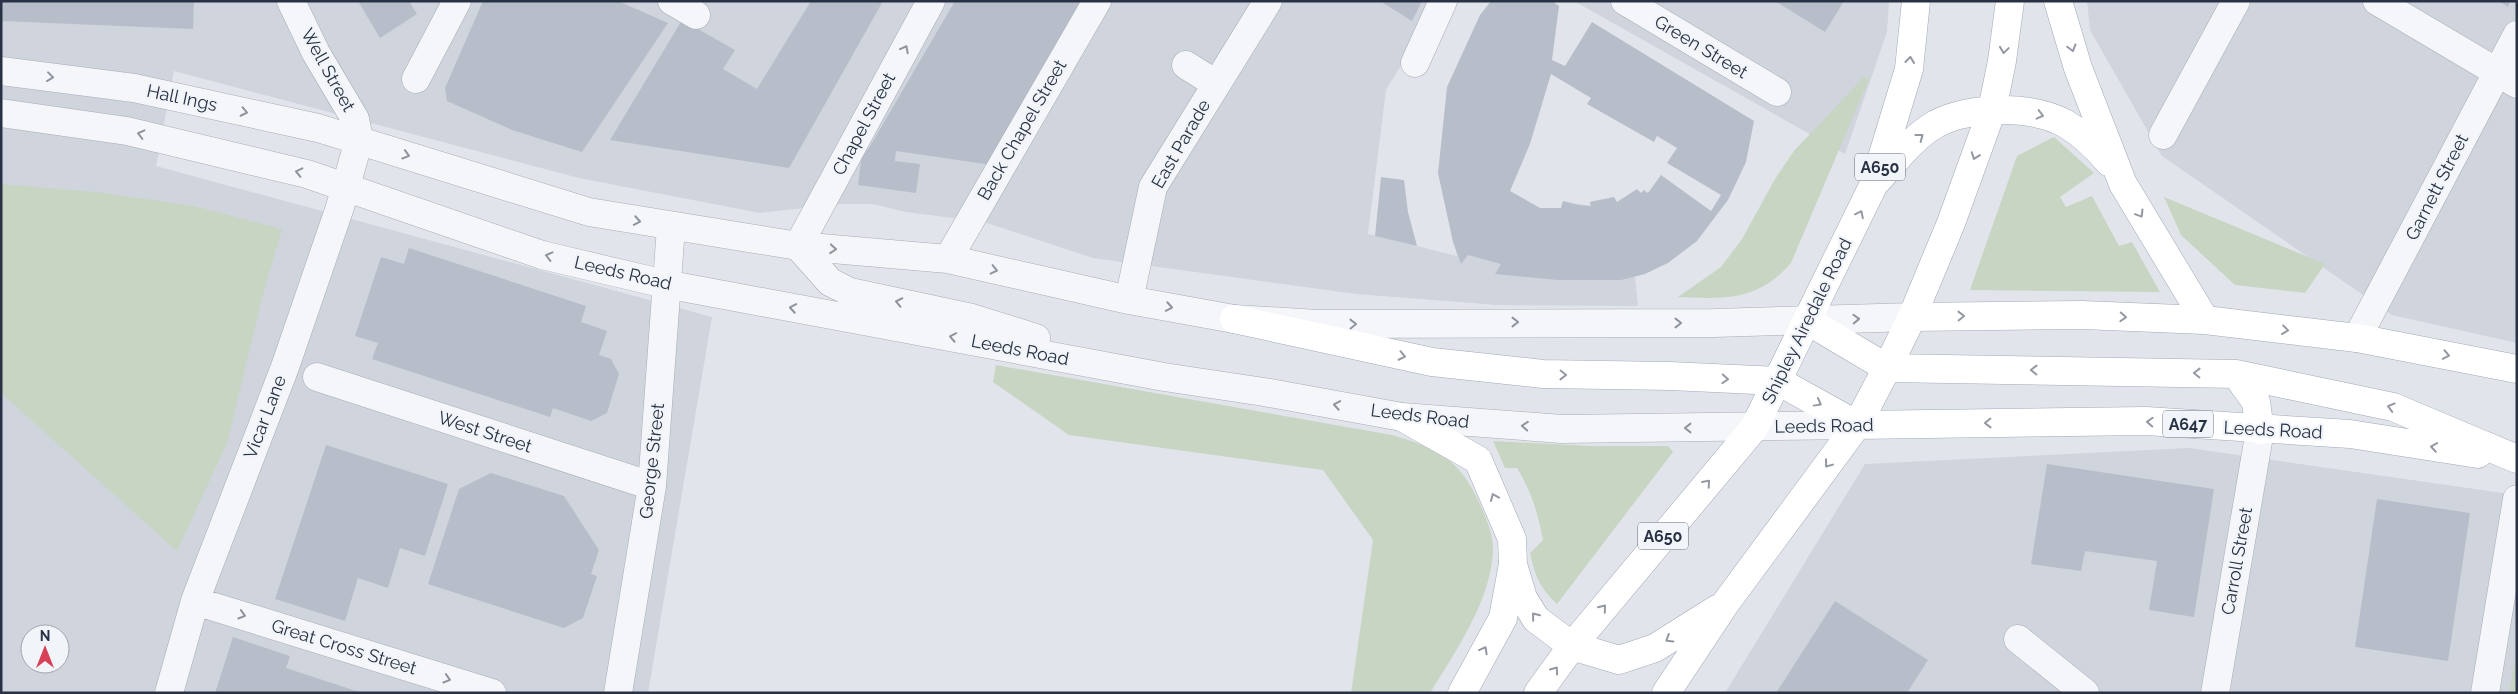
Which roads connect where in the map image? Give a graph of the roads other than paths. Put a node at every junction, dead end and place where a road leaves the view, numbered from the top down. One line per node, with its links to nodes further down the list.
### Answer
1 (291, 1): 26 (street, Well Street)
2 (457, 1): 20 (street)
3 (672, 1): 14 (street)
4 (931, 1): 31 (street, Chapel Street, one-way to 4)
5 (1097, 1): 32 (street, Back Chapel Street)
6 (1268, 1): 21 (street, East Parade)
7 (1443, 1): 16 (street)
8 (1625, 1): 22 (street, Green Street)
9 (1916, 1): 27 (main road, Shipley Airedale Road / A650, one-way to 9)
10 (2010, 1): 23 (main road, one-way to 23)
11 (2058, 1): 28 (main road, one-way to 28)
12 (2236, 1): 25 (street)
13 (2377, 1): 19 (street)
14 (696, 15)
15 (2517, 35): 19 (street, Garnett Street)
16 (1415, 63)
17 (1186, 65): 21 (street)
18 (1, 71): 26 (street, Hall Ings, one-way to 26)
19 (2506, 78): 39 (street, Garnett Street)
20 (416, 79)
21 (1216, 84): 34 (street, East Parade)
22 (1777, 92)
23 (1992, 110): 27 (main road, one-way to 23); 28 (main road, one-way to 28); 35 (main road, one-way to 35)
24 (1, 113): 29 (street, one-way to 24)
25 (2163, 135)
26 (359, 140): 29 (street, Vicar Lane); 30 (street, one-way to 30)
27 (1874, 184): 38 (main road, Shipley Airedale Road / A650, one-way to 27)
28 (2123, 184): 37 (main road, one-way to 37)
29 (346, 186): 33 (street, Leeds Road, one-way to 29); 54 (street, Vicar Lane)
30 (671, 227): 31 (street); 33 (street, George Street)
31 (798, 246): 32 (street, one-way to 32); 43 (street, one-way to 31)
32 (948, 260): 34 (street, one-way to 34)
33 (665, 284): 43 (street, Leeds Road, one-way to 33); 51 (street, George Street)
34 (1129, 300): 36 (street, one-way to 36)
35 (1912, 317): 37 (main road, one-way to 37); 38 (street, one-way to 35); 40 (main road)
36 (1234, 319): 38 (street, one-way to 38); 45 (main road, one-way to 45)
37 (2205, 320): 39 (main road, one-way to 39)
38 (1808, 321): 40 (main road); 45 (main road, Shipley Airedale Road / A650)
39 (2356, 338): 41 (main road, one-way to 41)
40 (1887, 368): 42 (main road, one-way to 40); 47 (main road)
41 (2517, 369)
42 (2236, 374): 49 (main road); 50 (main road, one-way to 42)
43 (1164, 377): 46 (street, Leeds Road, one-way to 43)
44 (317, 378): 51 (street, West Street)
45 (1778, 381): 47 (main road, one-way to 47); 48 (main road, Shipley Airedale Road / A650)
46 (1402, 417): 48 (street, Leeds Road, one-way to 46); 53 (main road, one-way to 46)
47 (1858, 426): 48 (street, Leeds Road); 49 (main road, Leeds Road / A647, one-way to 47); 55 (main road, one-way to 55)
48 (1754, 428): 57 (main road, Shipley Airedale Road / A650, one-way to 48)
49 (2260, 430): 50 (main road, Leeds Road / A647, one-way to 49); 65 (street, Carroll Street)
50 (2517, 459)
51 (652, 486): 60 (street, George Street)
52 (2517, 499): 66 (street)
53 (1513, 564): 57 (main road, one-way to 53); 61 (main road, one-way to 53)
54 (195, 601): 58 (street, Vicar Lane); 59 (street, Great Cross Street, one-way to 59)
55 (1725, 604): 57 (main road, one-way to 57); 63 (main road)
56 (2018, 639): 64 (street)
57 (1572, 646): 62 (main road, Shipley Airedale Road / A650, one-way to 57)
58 (169, 693)
59 (492, 693)
60 (618, 693)
61 (1462, 693)
62 (1538, 693)
63 (1666, 693)
64 (2086, 693)
65 (2215, 693)
66 (2485, 693)

